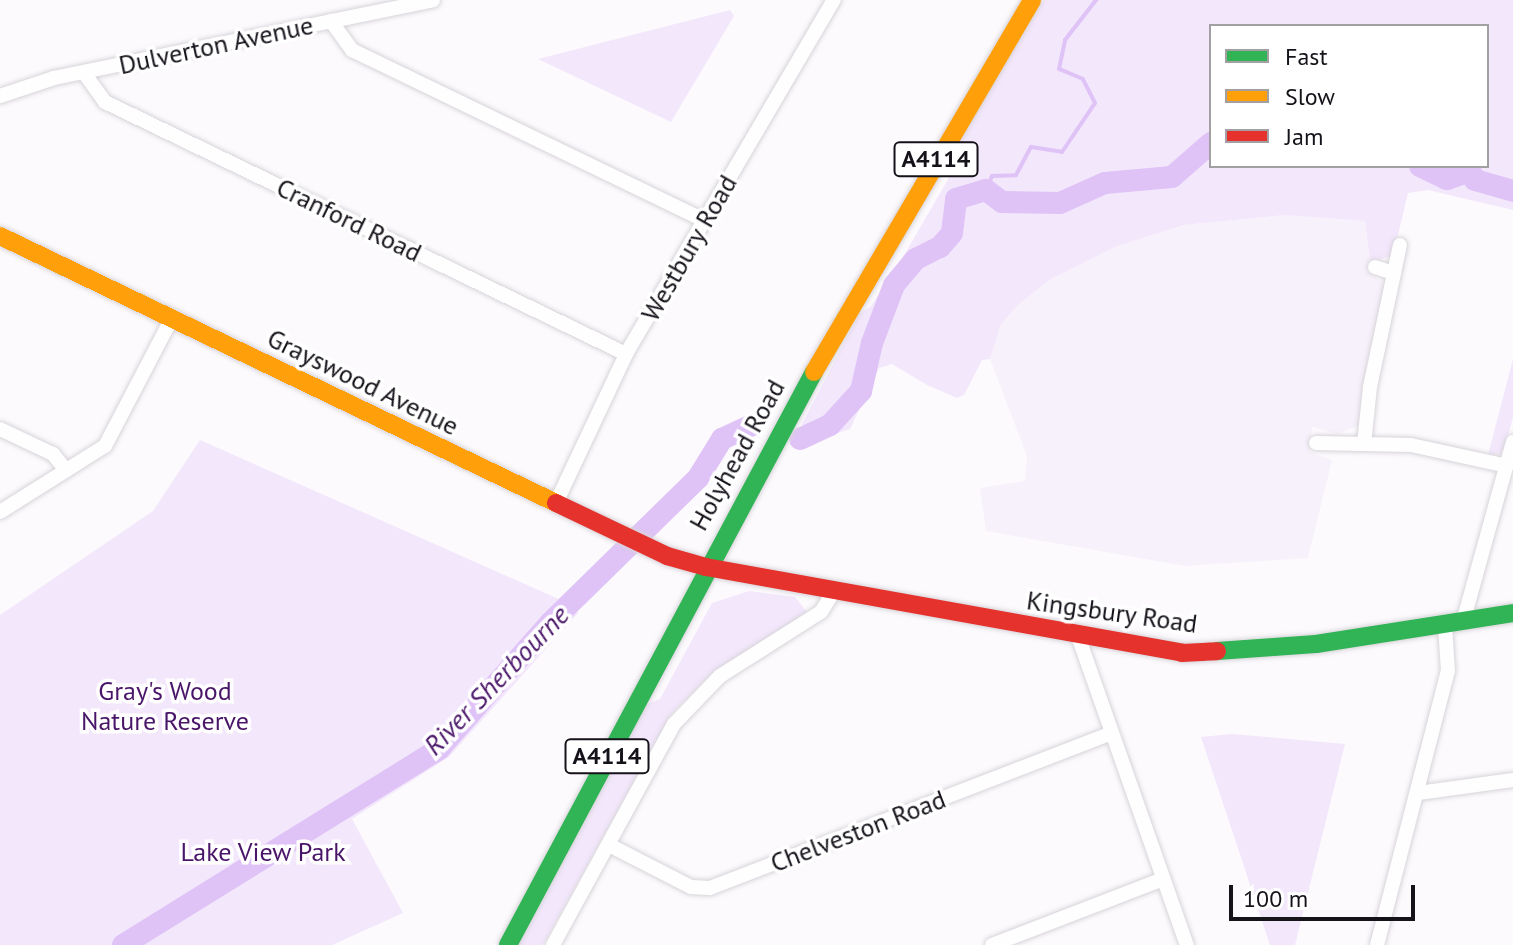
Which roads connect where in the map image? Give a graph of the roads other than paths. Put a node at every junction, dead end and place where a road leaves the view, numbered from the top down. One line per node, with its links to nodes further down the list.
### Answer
1 (433, 0): 4 (street, Dulverton Avenue)
2 (834, 0): 7 (street, Westbury Road)
3 (1032, 0): 22 (main road, Holyhead Road / A4114)
4 (331, 21): 5 (street, Dulverton Avenue); 7 (street)
5 (84, 73): 6 (street, Dulverton Avenue); 13 (street, Cranford Road)
6 (0, 96)
7 (705, 221): 13 (street, Westbury Road)
8 (0, 236): 12 (main road, Grayswood Avenue)
9 (1400, 245): 11 (street)
10 (1375, 267): 11 (street)
11 (1394, 273): 17 (street)
12 (172, 318): 19 (street); 20 (main road, Grayswood Avenue)
13 (626, 354): 20 (street, Westbury Road)
14 (0, 429): 19 (street)
15 (1513, 442): 18 (street)
16 (1316, 443): 17 (street)
17 (1364, 444): 18 (street)
18 (1507, 466): 25 (street)
19 (66, 470): 21 (street)
20 (556, 503): 22 (main road, Grayswood Avenue)
21 (0, 512)
22 (706, 567): 23 (main road, Kingsbury Road); 32 (main road, Holyhead Road / A4114)
23 (833, 593): 26 (main road, Kingsbury Road); 30 (street)
24 (1513, 613): 25 (main road, Kingsbury Road)
25 (1454, 624): 26 (main road, Kingsbury Road); 29 (street)
26 (1078, 636): 27 (street)
27 (1111, 733): 30 (street, Chelveston Road); 31 (street)
28 (1513, 780): 29 (street)
29 (1418, 793): 36 (street)
30 (609, 845): 33 (street)
31 (1163, 879): 34 (street); 35 (street)
32 (508, 945)
33 (553, 945)
34 (992, 945)
35 (1187, 945)
36 (1377, 945)

